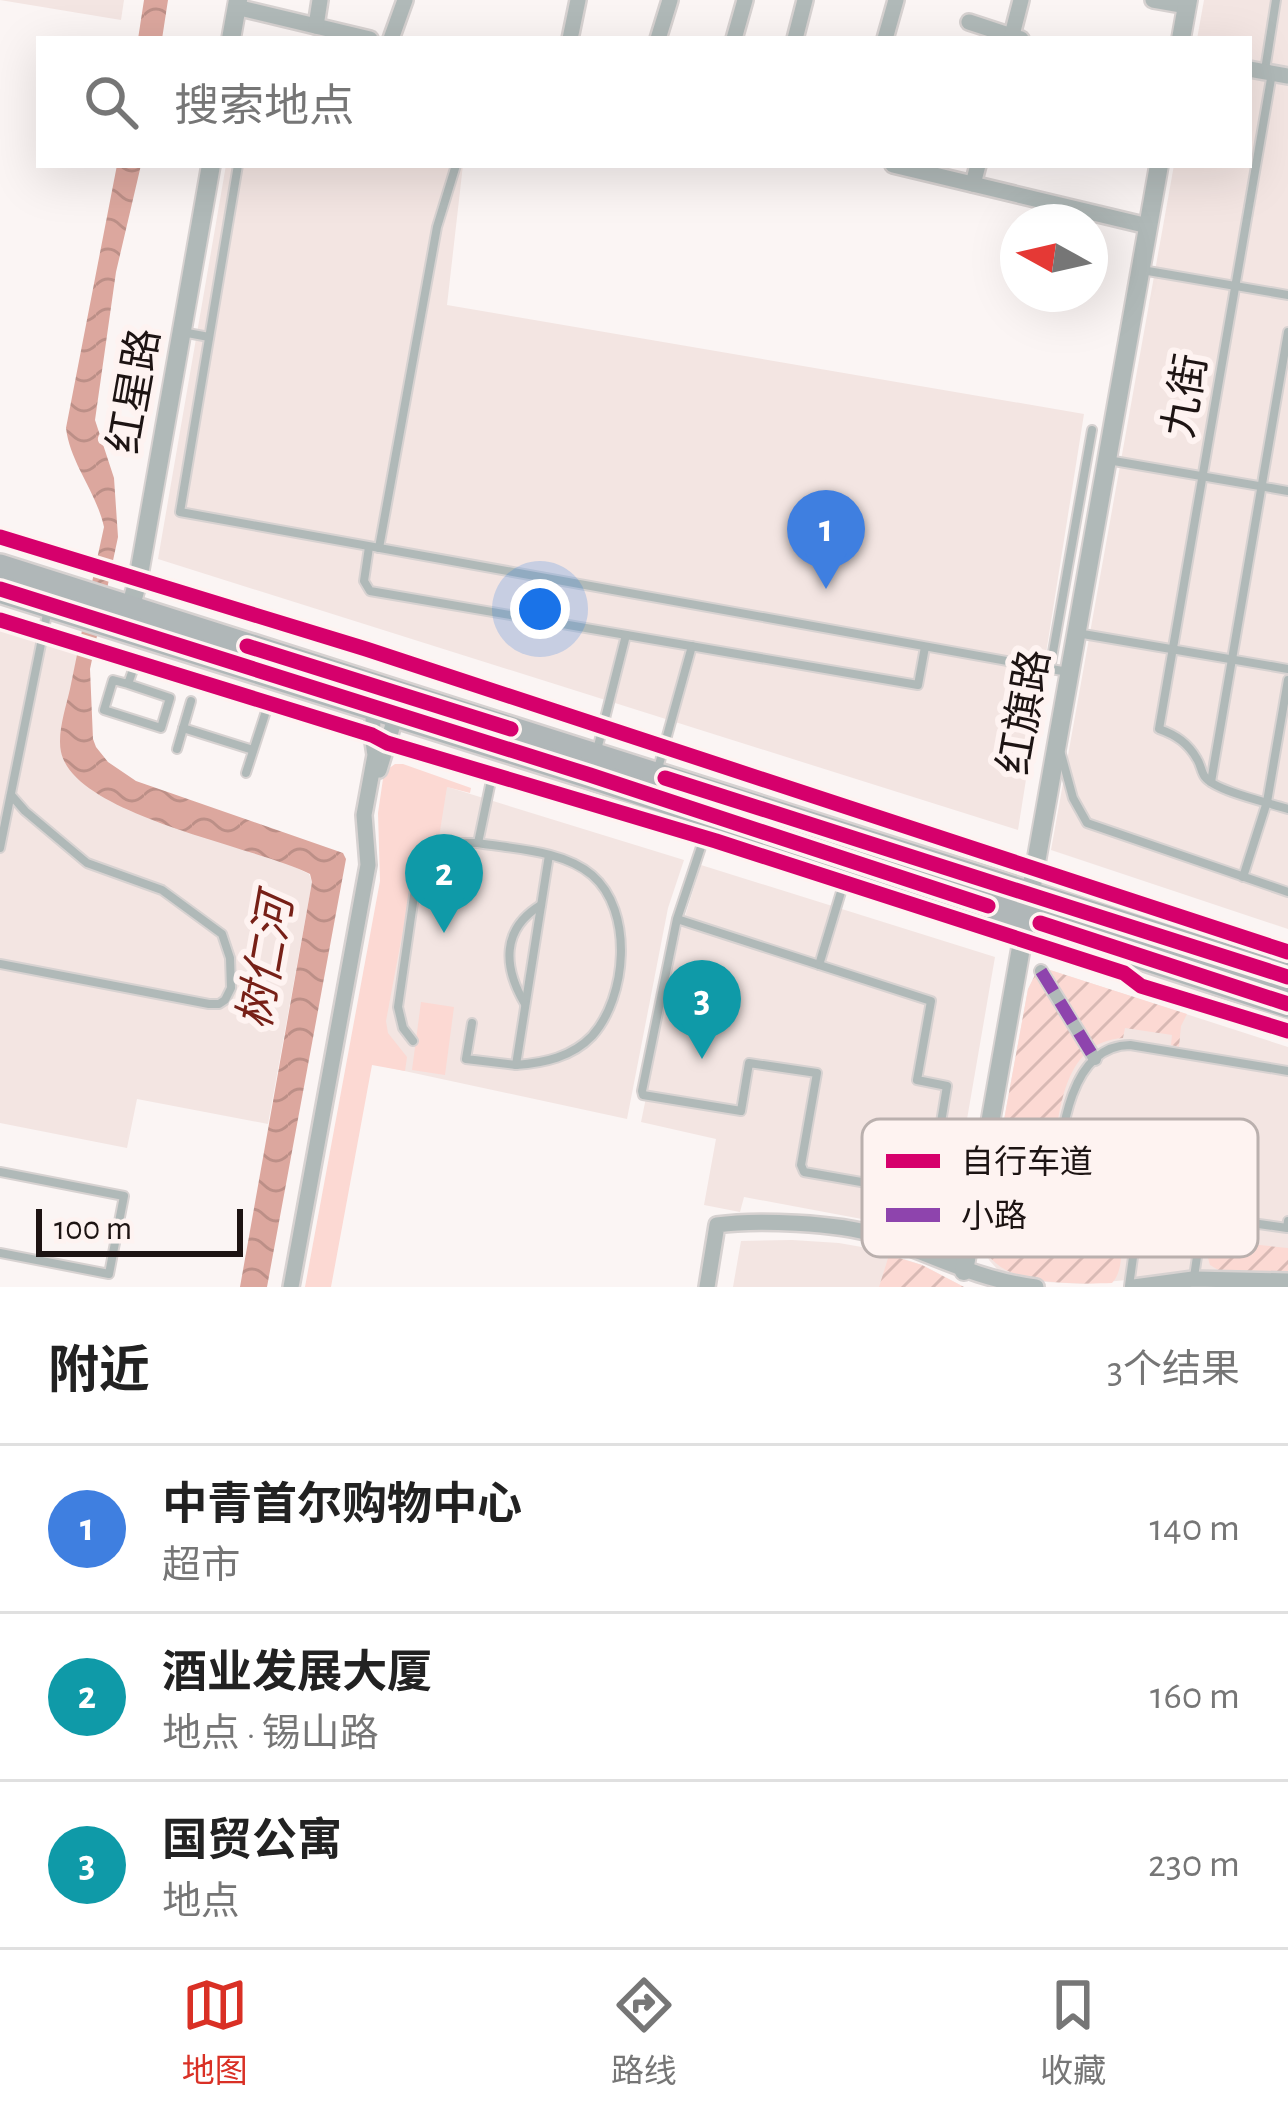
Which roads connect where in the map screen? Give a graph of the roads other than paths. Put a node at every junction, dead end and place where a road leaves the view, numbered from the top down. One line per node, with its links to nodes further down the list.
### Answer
1 (320, 0): 14 (street)
2 (405, 0): 17 (street)
3 (578, 0): 18 (street)
4 (670, 0): 19 (street)
5 (745, 0): 20 (street)
6 (806, 0): 21 (street)
7 (896, 0): 22 (street)
8 (1021, 0): 24 (street)
9 (1153, 0): 12 (street)
10 (1276, 0): 26 (lane, 九街)
11 (237, 3): 14 (street); 15 (street)
12 (1188, 3): 25 (street)
13 (969, 22): 23 (street)
14 (316, 26): 16 (street)
15 (232, 36)
16 (358, 36)
17 (392, 36)
18 (571, 36)
19 (659, 36)
20 (735, 36)
21 (796, 36)
22 (887, 36)
23 (1008, 36)
24 (1014, 36)
25 (1182, 36)
26 (1268, 72): 36 (lane, 九街)
27 (210, 168): 38 (street, 红星路)
28 (237, 168): 40 (lane)
29 (455, 168): 46 (lane)
30 (906, 168): 33 (street)
31 (977, 168): 33 (street)
32 (1158, 168): 34 (street, 红旗路)
33 (973, 184): 34 (street)
34 (1148, 226): 35 (street, 红旗路)
35 (1141, 270): 36 (lane); 42 (street, 红旗路)
36 (1235, 286): 37 (lane); 43 (lane, 九街)
37 (1288, 295)
38 (182, 332): 40 (lane); 50 (street, 红星路)
39 (1288, 332): 44 (lane)
40 (209, 337): 46 (lane)
41 (1092, 430): 59 (lane)
42 (1107, 459): 43 (lane); 51 (street, 红旗路)
43 (1202, 476): 44 (lane); 55 (lane, 九街)
44 (1262, 486): 45 (lane); 56 (lane)
45 (1288, 491)
46 (374, 548): 52 (lane); 54 (lane)
47 (0, 568): 50 (highway)
48 (0, 589): 49 (highway)
49 (50, 601): 50 (highway); 74 (lane)
50 (128, 619): 64 (highway); 69 (highway)
51 (1076, 633): 55 (lane); 59 (street, 红旗路)
52 (626, 635): 53 (lane); 69 (lane)
53 (692, 646): 54 (lane); 71 (lane)
54 (925, 647): 59 (lane)
55 (1173, 650): 56 (lane); 73 (lane, 九街)
56 (1232, 660): 58 (lane); 73 (lane)
57 (135, 664): 61 (lane)
58 (1288, 669)
59 (1060, 671): 66 (street, 红旗路)
60 (1288, 680): 75 (lane)
61 (128, 684): 61 (lane)
62 (191, 701): 65 (lane)
63 (268, 705): 68 (lane)
64 (385, 712): 69 (highway); 116 (street); 116 (street)
65 (183, 728): 67 (lane); 68 (lane)
66 (1057, 740): 81 (lane); 85 (street, 红旗路)
67 (177, 749)
68 (253, 750): 70 (lane)
69 (592, 765): 71 (highway); 85 (highway)
70 (246, 773)
71 (656, 775): 85 (highway)
72 (492, 776): 78 (lane)
73 (1211, 782): 75 (lane)
74 (11, 795): 79 (lane); 87 (lane)
75 (1267, 802): 76 (lane); 81 (lane)
76 (1288, 809)
77 (704, 838): 86 (lane)
78 (478, 843): 80 (lane); 94 (lane)
79 (0, 848)
80 (549, 855): 84 (lane); 96 (lane)
81 (1243, 877): 83 (lane)
82 (844, 882): 88 (lane)
83 (1288, 892)
84 (541, 904): 92 (lane); 92 (lane)
85 (1027, 907): 90 (highway); 91 (highway); 99 (street, 红旗路)
86 (677, 920): 88 (lane); 102 (lane)
87 (0, 964)
88 (819, 965): 98 (lane)
89 (1041, 971): 95 (street)
90 (1288, 976)
91 (1288, 1004)
92 (526, 1005): 96 (lane)
93 (472, 1023): 96 (lane)
94 (413, 1041)
95 (1095, 1060): 97 (lane); 100 (lane)
96 (516, 1065)
97 (1288, 1071)
98 (942, 1119)
99 (990, 1119)
100 (1066, 1119)
101 (0, 1172): 112 (lane)
102 (862, 1182)
103 (1288, 1221): 104 (lane)
104 (1258, 1224)
105 (862, 1232): 117 (street)
106 (0, 1253): 112 (lane)
107 (934, 1257): 111 (street)
108 (966, 1257): 111 (street, 红旗路)
109 (1134, 1257): 119 (lane)
110 (1196, 1257): 113 (lane)
111 (964, 1271): 118 (street)
112 (110, 1274): 115 (lane)
113 (1193, 1279): 114 (street); 119 (street)
114 (1288, 1281)
115 (110, 1287)
116 (295, 1287)
117 (707, 1287)
118 (1036, 1287)
119 (1131, 1287)

